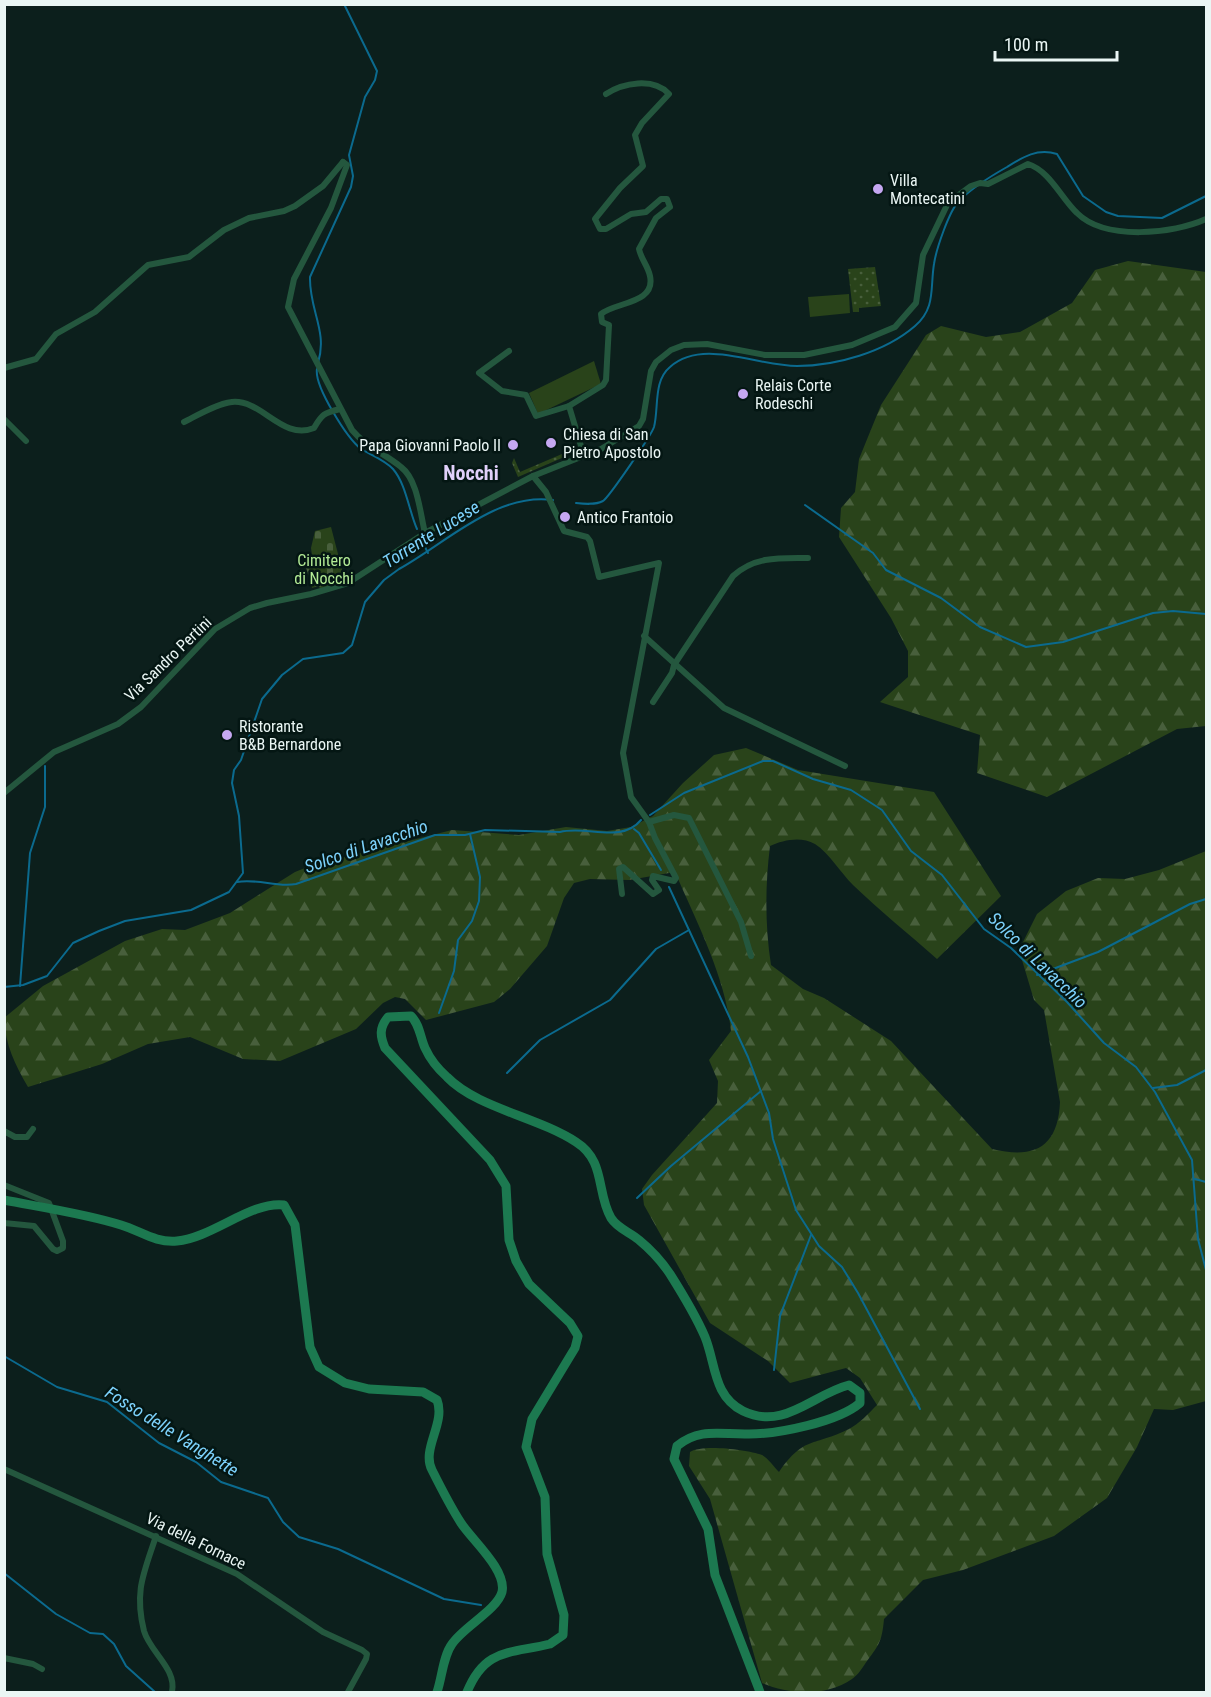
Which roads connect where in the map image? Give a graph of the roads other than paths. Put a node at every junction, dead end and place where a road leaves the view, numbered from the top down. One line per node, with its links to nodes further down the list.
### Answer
1 (606, 94): 5 (street)
2 (1206, 219): 10 (street, Via Sandro Pertini)
3 (510, 351): 5 (street)
4 (4, 368): 6 (street)
5 (568, 406): 10 (street)
6 (340, 409): 8 (street); 12 (street)
7 (4, 419): 9 (street)
8 (184, 422)
9 (26, 441)
10 (584, 456): 11 (street, Via Sandro Pertini)
11 (533, 477): 12 (street, Via Sandro Pertini); 14 (street)
12 (424, 533): 18 (street, Via Sandro Pertini)
13 (808, 558): 15 (street)
14 (645, 636): 15 (street); 19 (street)
15 (674, 665): 16 (street); 17 (street)
16 (653, 702)
17 (845, 766)
18 (4, 793)
19 (650, 822): 20 (street); 21 (street)
20 (622, 894)
21 (752, 956)
22 (33, 1129): 23 (street)
23 (4, 1131)
24 (4, 1185): 26 (street)
25 (4, 1200): 26 (main road)
26 (51, 1210): 27 (street); 34 (main road)
27 (4, 1223)
28 (4, 1469): 29 (street, Via della Fornace)
29 (156, 1536): 32 (street); 33 (street, Via della Fornace)
30 (4, 1658): 31 (street)
31 (42, 1669)
32 (172, 1692)
33 (348, 1692)
34 (437, 1692)
35 (466, 1692): 36 (main road)
36 (760, 1692)

